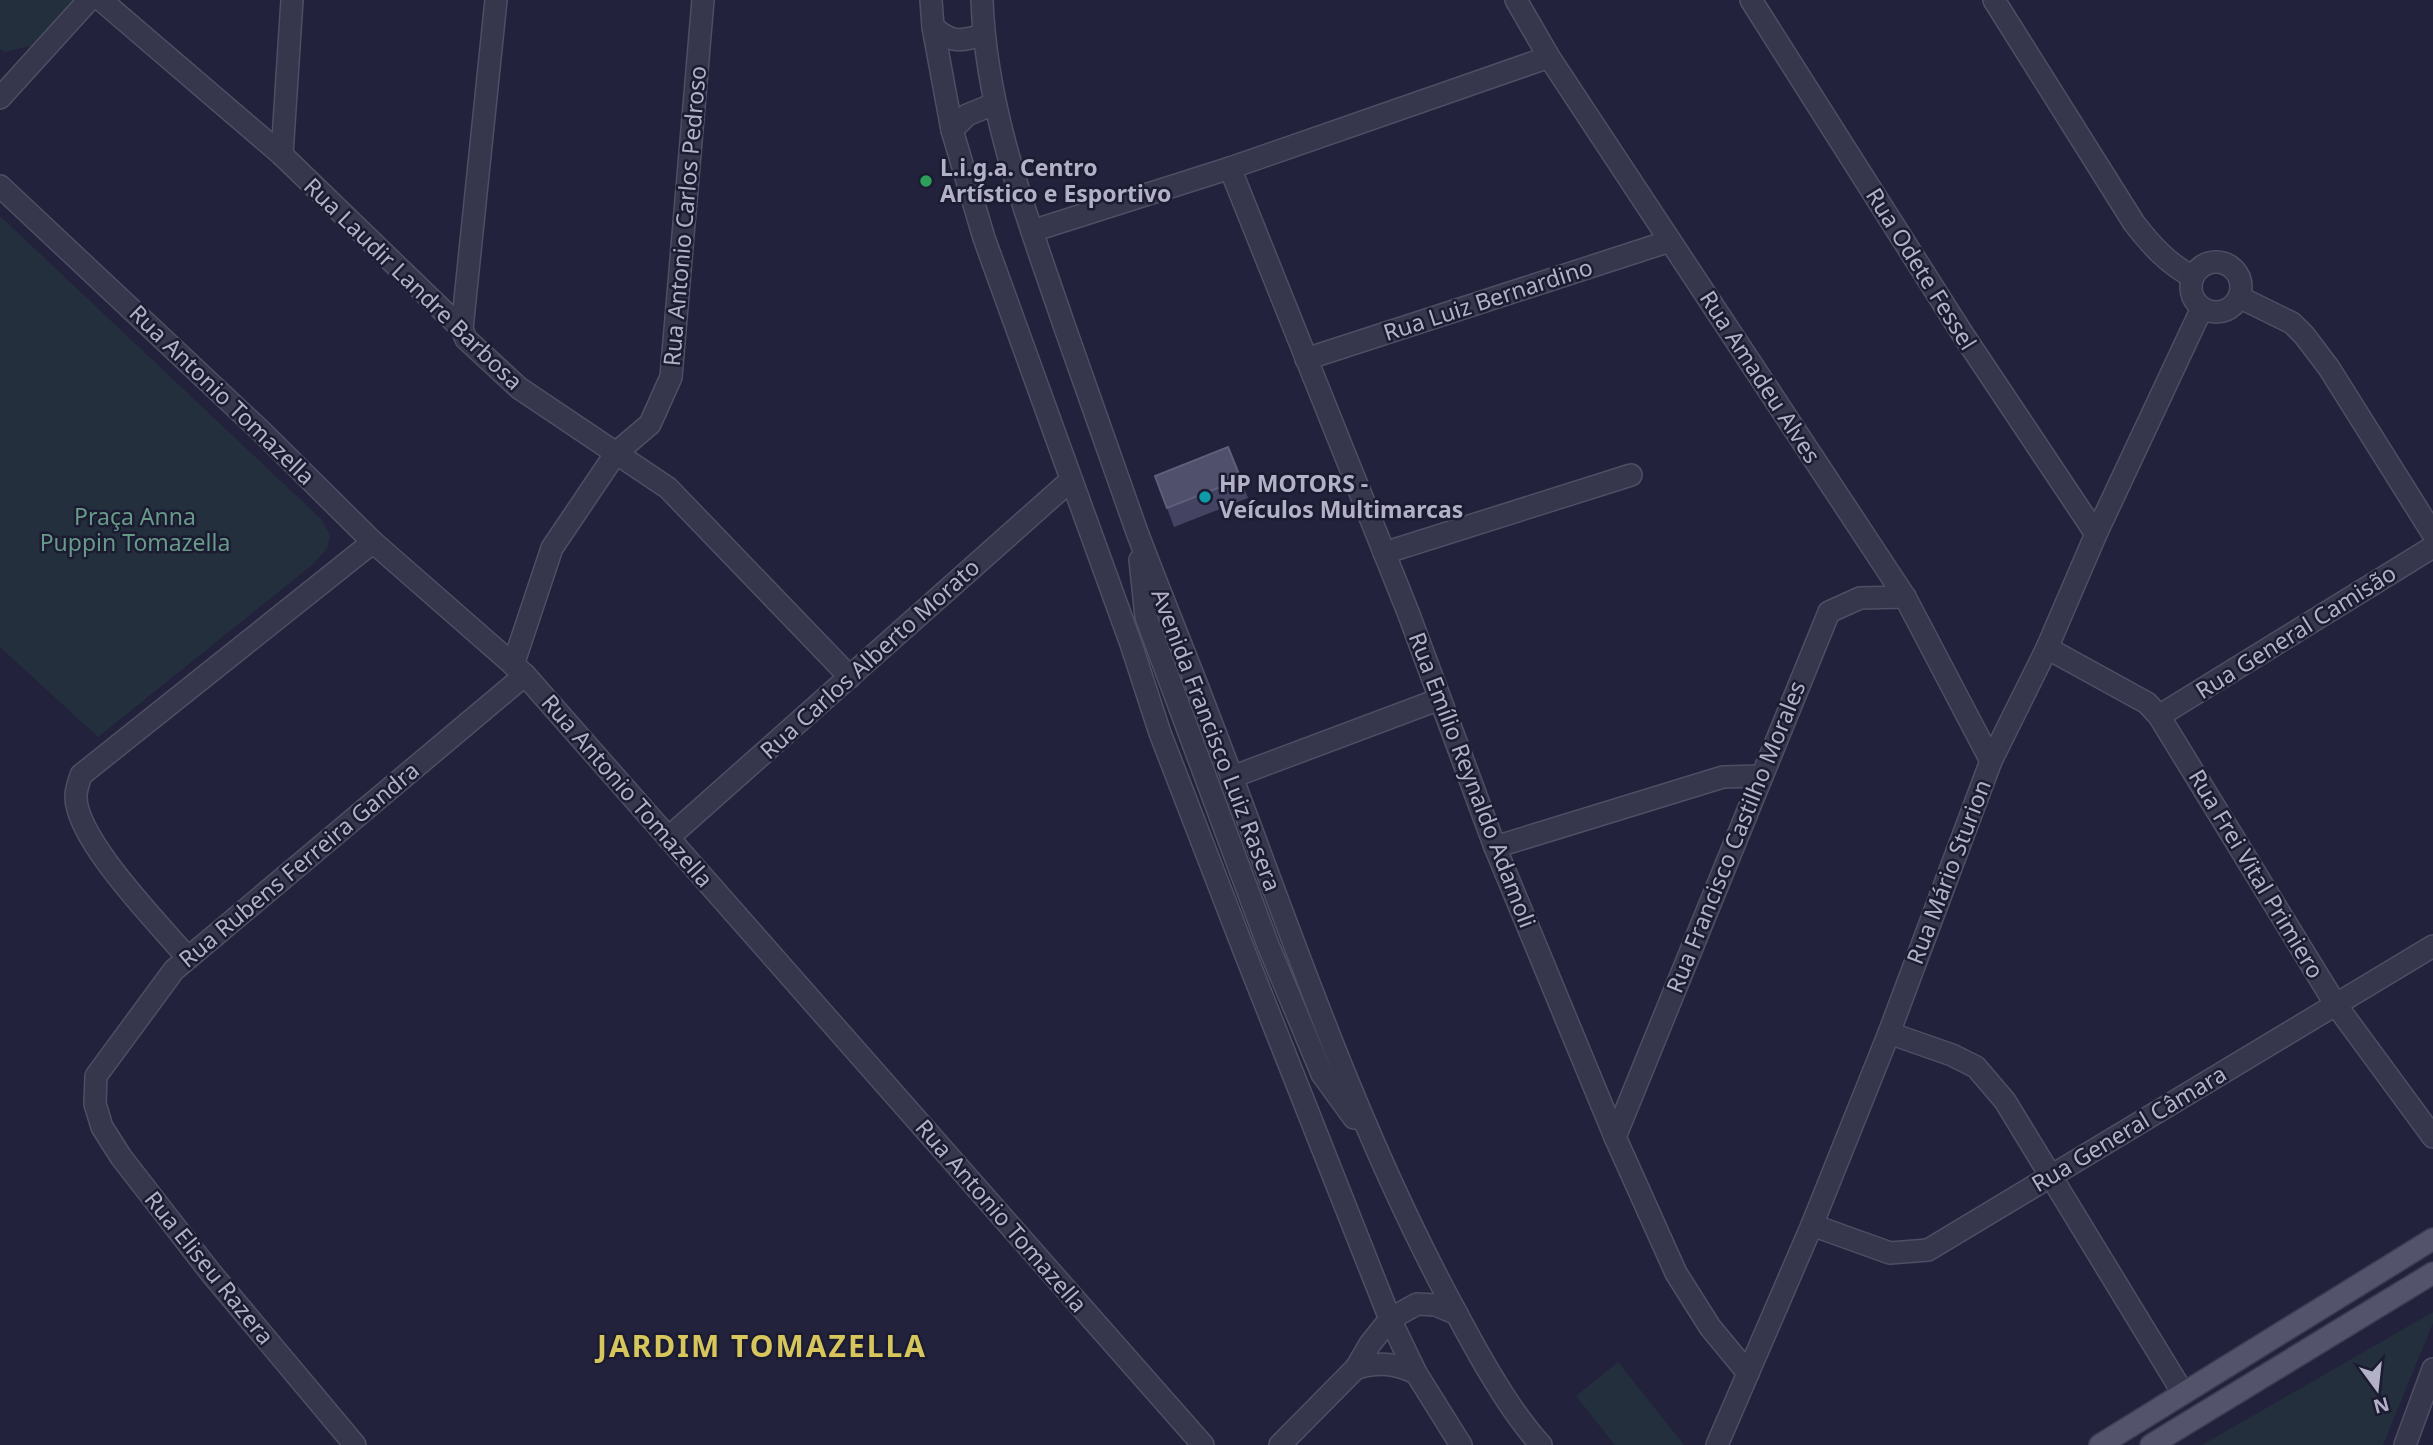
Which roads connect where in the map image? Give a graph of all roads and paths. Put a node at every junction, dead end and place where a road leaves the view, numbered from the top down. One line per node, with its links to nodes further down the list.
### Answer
1 (89, 0): 14 (street)
2 (101, 0): 17 (street, Rua Laudir Landre Barbosa)
3 (292, 0): 17 (street)
4 (496, 0): 25 (street)
5 (703, 0): 27 (street, Rua Antonio Carlos Pedroso)
6 (931, 0): 11 (street, Avenida Francisco Luiz Rasera)
7 (982, 0): 12 (street, Avenida Francisco Luiz Rasera)
8 (1516, 0): 13 (street, Rua Amadeu Alves)
9 (1751, 0): 31 (street, Rua Odete Fessel)
10 (1994, 0): 22 (street)
11 (933, 27): 12 (street); 16 (street, Avenida Francisco Luiz Rasera)
12 (983, 35): 15 (street, Avenida Francisco Luiz Rasera)
13 (1549, 57): 18 (street); 21 (street, Rua Amadeu Alves)
14 (0, 98)
15 (994, 104): 16 (street); 20 (street, Avenida Francisco Luiz Rasera)
16 (952, 130): 29 (street, Avenida Francisco Luiz Rasera)
17 (282, 155): 25 (street, Rua Laudir Landre Barbosa)
18 (1230, 168): 20 (street); 26 (street, Rua Emílio Reynaldo Adamoli)
19 (0, 186): 33 (street, Rua Antonio Tomazella)
20 (1032, 231): 30 (street, Avenida Francisco Luiz Rasera)
21 (1670, 241): 26 (street, Rua Luiz Bernardino); 36 (street, Rua Amadeu Alves)
22 (2193, 277): 23 (street); 24 (street)
23 (2239, 298): 24 (street); 32 (street)
24 (2202, 308): 31 (street, Rua Mário Sturion)
25 (462, 329): 27 (street, Rua Laudir Landre Barbosa)
26 (1306, 359): 35 (street, Rua Emílio Reynaldo Adamoli)
27 (616, 453): 38 (street, Rua Antonio Carlos Pedroso); 39 (street, Rua Laudir Landre Barbosa)
28 (1632, 475): 35 (street)
29 (1071, 480): 39 (street, Rua Carlos Alberto Morato); 60 (street, Avenida Francisco Luiz Rasera)
30 (1137, 532): 44 (street, Avenida Francisco Luiz Rasera); 54 (street)
31 (2096, 534): 37 (street, Rua Mário Sturion)
32 (2433, 534)
33 (373, 542): 38 (street, Rua Antonio Tomazella); 48 (street)
34 (2433, 547): 41 (street, Rua General Camisão)
35 (1384, 553): 40 (street, Rua Emílio Reynaldo Adamoli)
36 (1905, 597): 42 (street, Rua Amadeu Alves); 43 (street, Rua Francisco Castilho Morales)
37 (2047, 648): 41 (street, Rua Frei Vital Primiero); 42 (street, Rua Mário Sturion)
38 (519, 670): 45 (street, Rua Antonio Tomazella); 48 (street, Rua Rubens Ferreira Gandra)
39 (850, 677): 45 (street, Rua Carlos Alberto Morato)
40 (1440, 699): 44 (street); 46 (street, Rua Emílio Reynaldo Adamoli)
41 (2159, 716): 49 (street, Rua Frei Vital Primiero)
42 (1991, 761): 50 (street, Rua Mário Sturion)
43 (1762, 776): 46 (street); 52 (street, Rua Francisco Castilho Morales)
44 (1232, 777): 54 (street, Avenida Francisco Luiz Rasera)
45 (668, 838): 67 (street, Rua Antonio Tomazella)
46 (1495, 847): 52 (street, Rua Emílio Reynaldo Adamoli)
47 (2433, 946): 49 (street, Rua General Câmara)
48 (188, 958): 51 (street, Rua Rubens Ferreira Gandra)
49 (2336, 1006): 53 (street, Rua Frei Vital Primiero); 55 (street, Rua General Câmara)
50 (1889, 1032): 55 (street); 56 (street, Rua Mário Sturion)
51 (96, 1076): 66 (street, Rua Eliseu Razera)
52 (1615, 1136): 64 (street, Rua Emílio Reynaldo Adamoli)
53 (2433, 1137)
54 (1375, 1148): 59 (street, Avenida Francisco Luiz Rasera)
55 (2050, 1176): 56 (street, Rua General Câmara); 65 (street)
56 (1812, 1225): 64 (street, Rua Mário Sturion)
57 (2433, 1239): 65 (main road)
58 (2433, 1273): 73 (main road)
59 (1457, 1314): 60 (street); 70 (street, Avenida Francisco Luiz Rasera)
60 (1391, 1318): 61 (street); 63 (street, Avenida Francisco Luiz Rasera)
61 (1356, 1368): 63 (street); 68 (street)
62 (2433, 1368): 74 (street)
63 (1416, 1373): 69 (street, Avenida Francisco Luiz Rasera)
64 (1748, 1373): 71 (street, Rua Mário Sturion)
65 (2183, 1393): 72 (main road)
66 (355, 1445)
67 (1203, 1445)
68 (1280, 1445)
69 (1461, 1445)
70 (1541, 1445)
71 (1717, 1445)
72 (2100, 1445)
73 (2151, 1445)
74 (2405, 1445)

